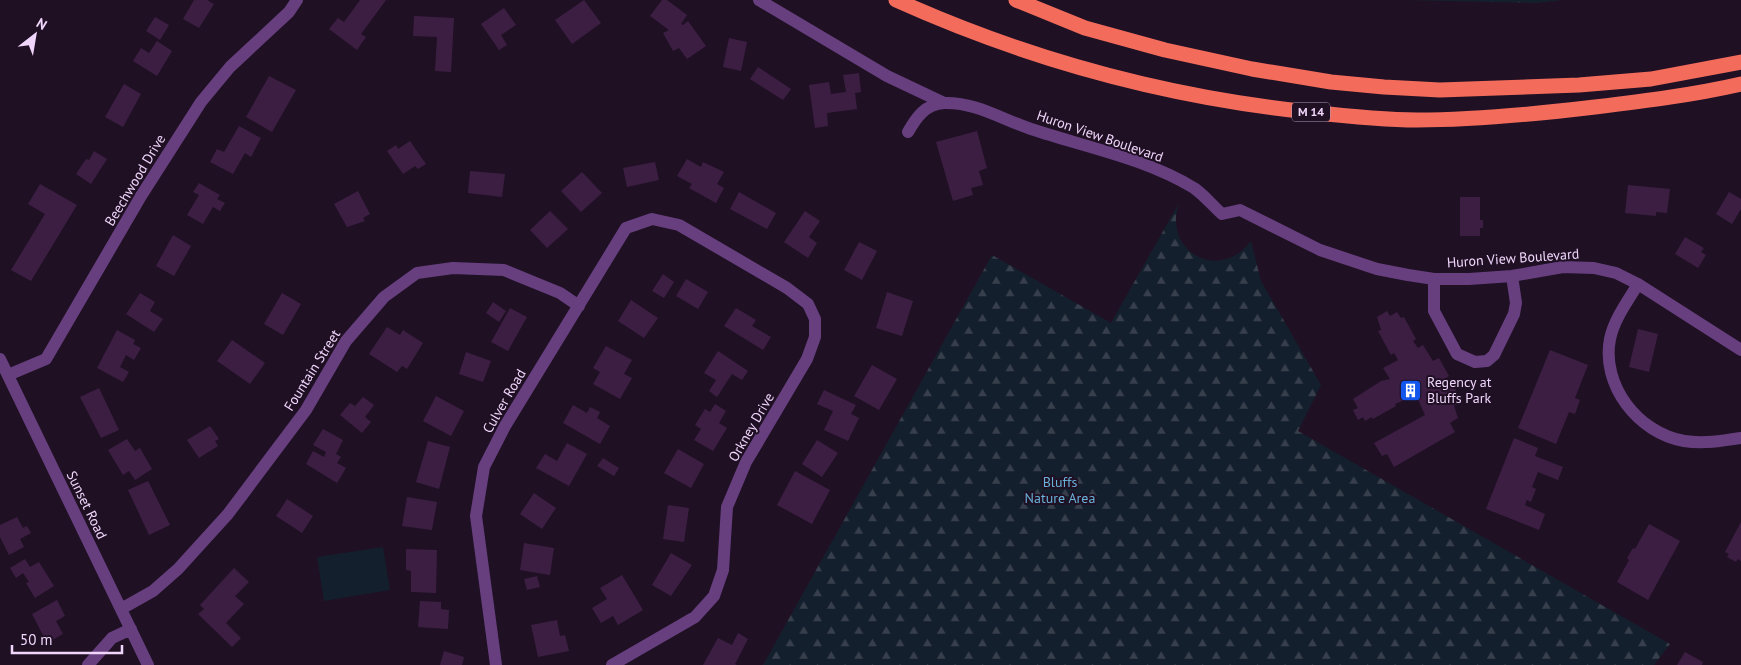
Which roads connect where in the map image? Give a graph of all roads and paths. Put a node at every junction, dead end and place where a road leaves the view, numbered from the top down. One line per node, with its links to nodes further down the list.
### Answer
1 (297, 0): 16 (street, Beechwood Drive)
2 (759, 0): 7 (street, Huron View Boulevard)
3 (896, 0): 6 (highway, M 14)
4 (1016, 0): 5 (highway, M 14)
5 (1741, 62)
6 (1741, 84)
7 (944, 103): 8 (street, Huron View Boulevard); 11 (street, Huron View Boulevard)
8 (908, 132)
9 (679, 224): 13 (street, Culver Road); 23 (street, Orkney Drive)
10 (1512, 276): 11 (street, Huron View Boulevard); 11 (street); 12 (street, Huron View Boulevard)
11 (1434, 279)
12 (1638, 284): 14 (street, Huron View Boulevard); 17 (street)
13 (579, 306): 18 (street, Fountain Street); 22 (street, Culver Road)
14 (1741, 350)
15 (0, 359): 16 (street, Sunset Road)
16 (8, 375): 18 (street, Sunset Road)
17 (1741, 438)
18 (121, 609): 19 (street, Sunset Road)
19 (130, 629): 20 (street); 21 (street, Sunset Road)
20 (88, 665)
21 (148, 665)
22 (496, 665)
23 (612, 665)

